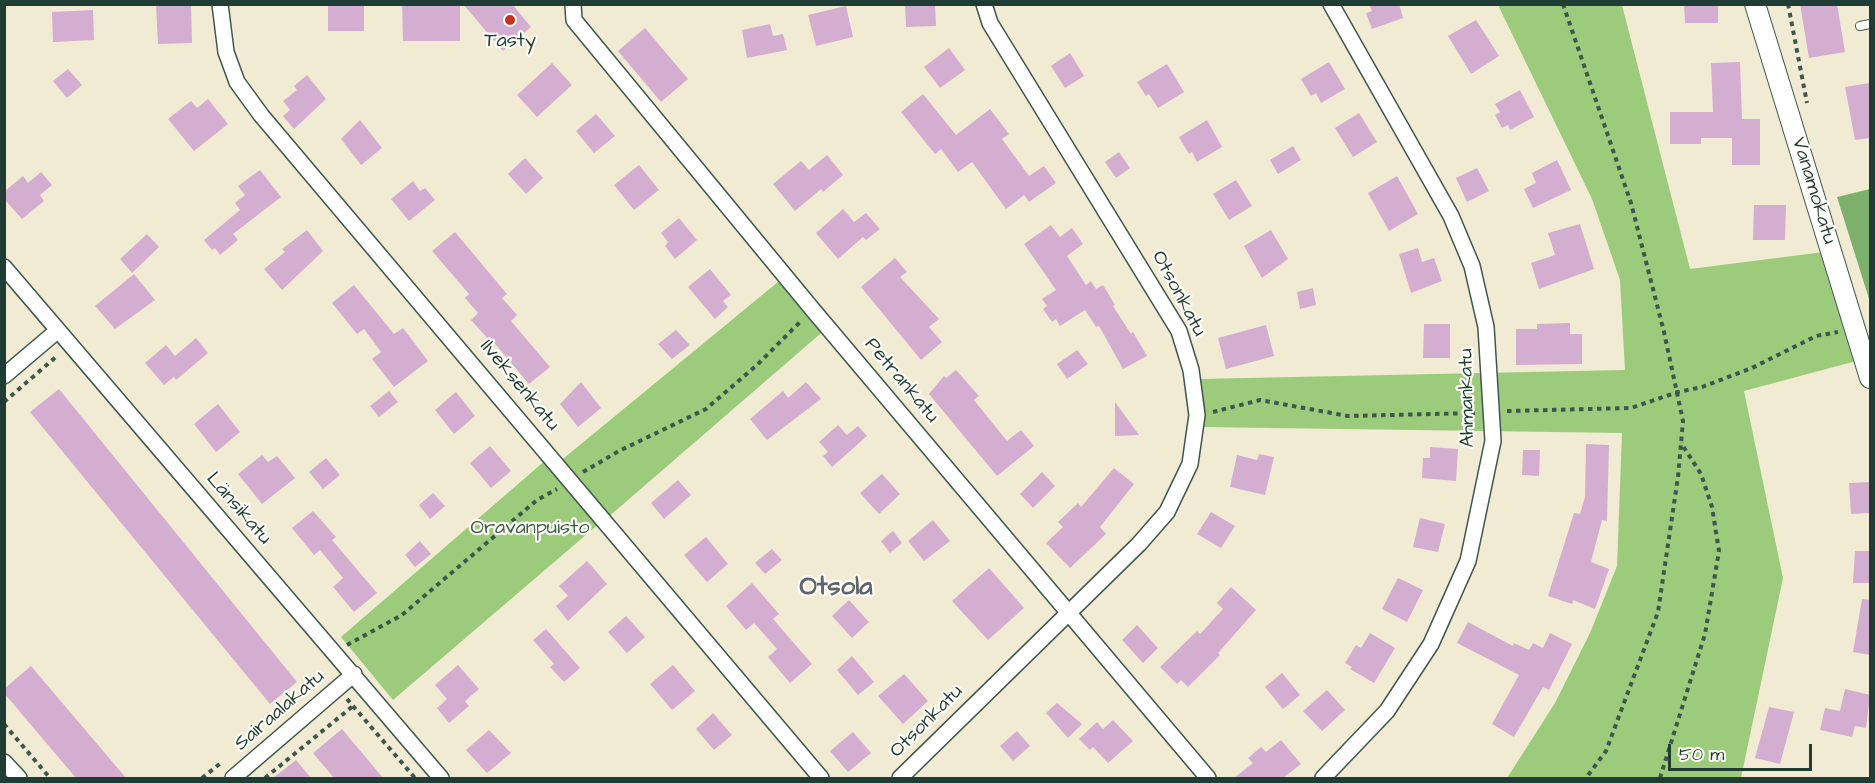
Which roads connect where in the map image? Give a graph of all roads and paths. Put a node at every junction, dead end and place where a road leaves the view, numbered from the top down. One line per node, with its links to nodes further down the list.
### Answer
1 (220, 4): 21 (street, Ilveksenkatu)
2 (573, 4): 10 (street, Petrankatu)
3 (984, 4): 19 (street, Otsonkatu)
4 (1331, 4): 18 (street, Ahmankatu)
5 (1563, 4): 16 (path)
6 (1755, 4): 11 (street, Vanamokatu)
7 (1870, 24): 8 (lane)
8 (1860, 26)
9 (4, 267): 12 (street, Länsikatu)
10 (813, 310): 21 (path); 22 (street, Petrankatu)
11 (1856, 328): 15 (street, Vanamokatu); 16 (path)
12 (57, 331): 14 (street); 24 (street, Länsikatu)
13 (57, 356): 17 (path)
14 (4, 376)
15 (1870, 378)
16 (1678, 392): 18 (path); 20 (path)
17 (4, 402)
18 (1492, 412): 19 (path); 36 (street, Ahmankatu)
19 (1197, 415): 22 (street, Otsonkatu)
20 (1681, 442): 37 (path); 38 (path)
21 (571, 480): 23 (path); 33 (street, Ilveksenkatu)
22 (1068, 612): 34 (street, Otsonkatu); 35 (street, Petrankatu)
23 (343, 648)
24 (354, 674): 30 (street, Sairaalakatu); 32 (street, Länsikatu)
25 (353, 706): 31 (path)
26 (4, 724): 29 (path)
27 (4, 762): 28 (street)
28 (19, 778)
29 (50, 778)
30 (233, 778)
31 (265, 778)
32 (441, 778)
33 (821, 778)
34 (900, 778)
35 (1208, 778)
36 (1323, 778)
37 (1586, 778)
38 (1660, 778)

